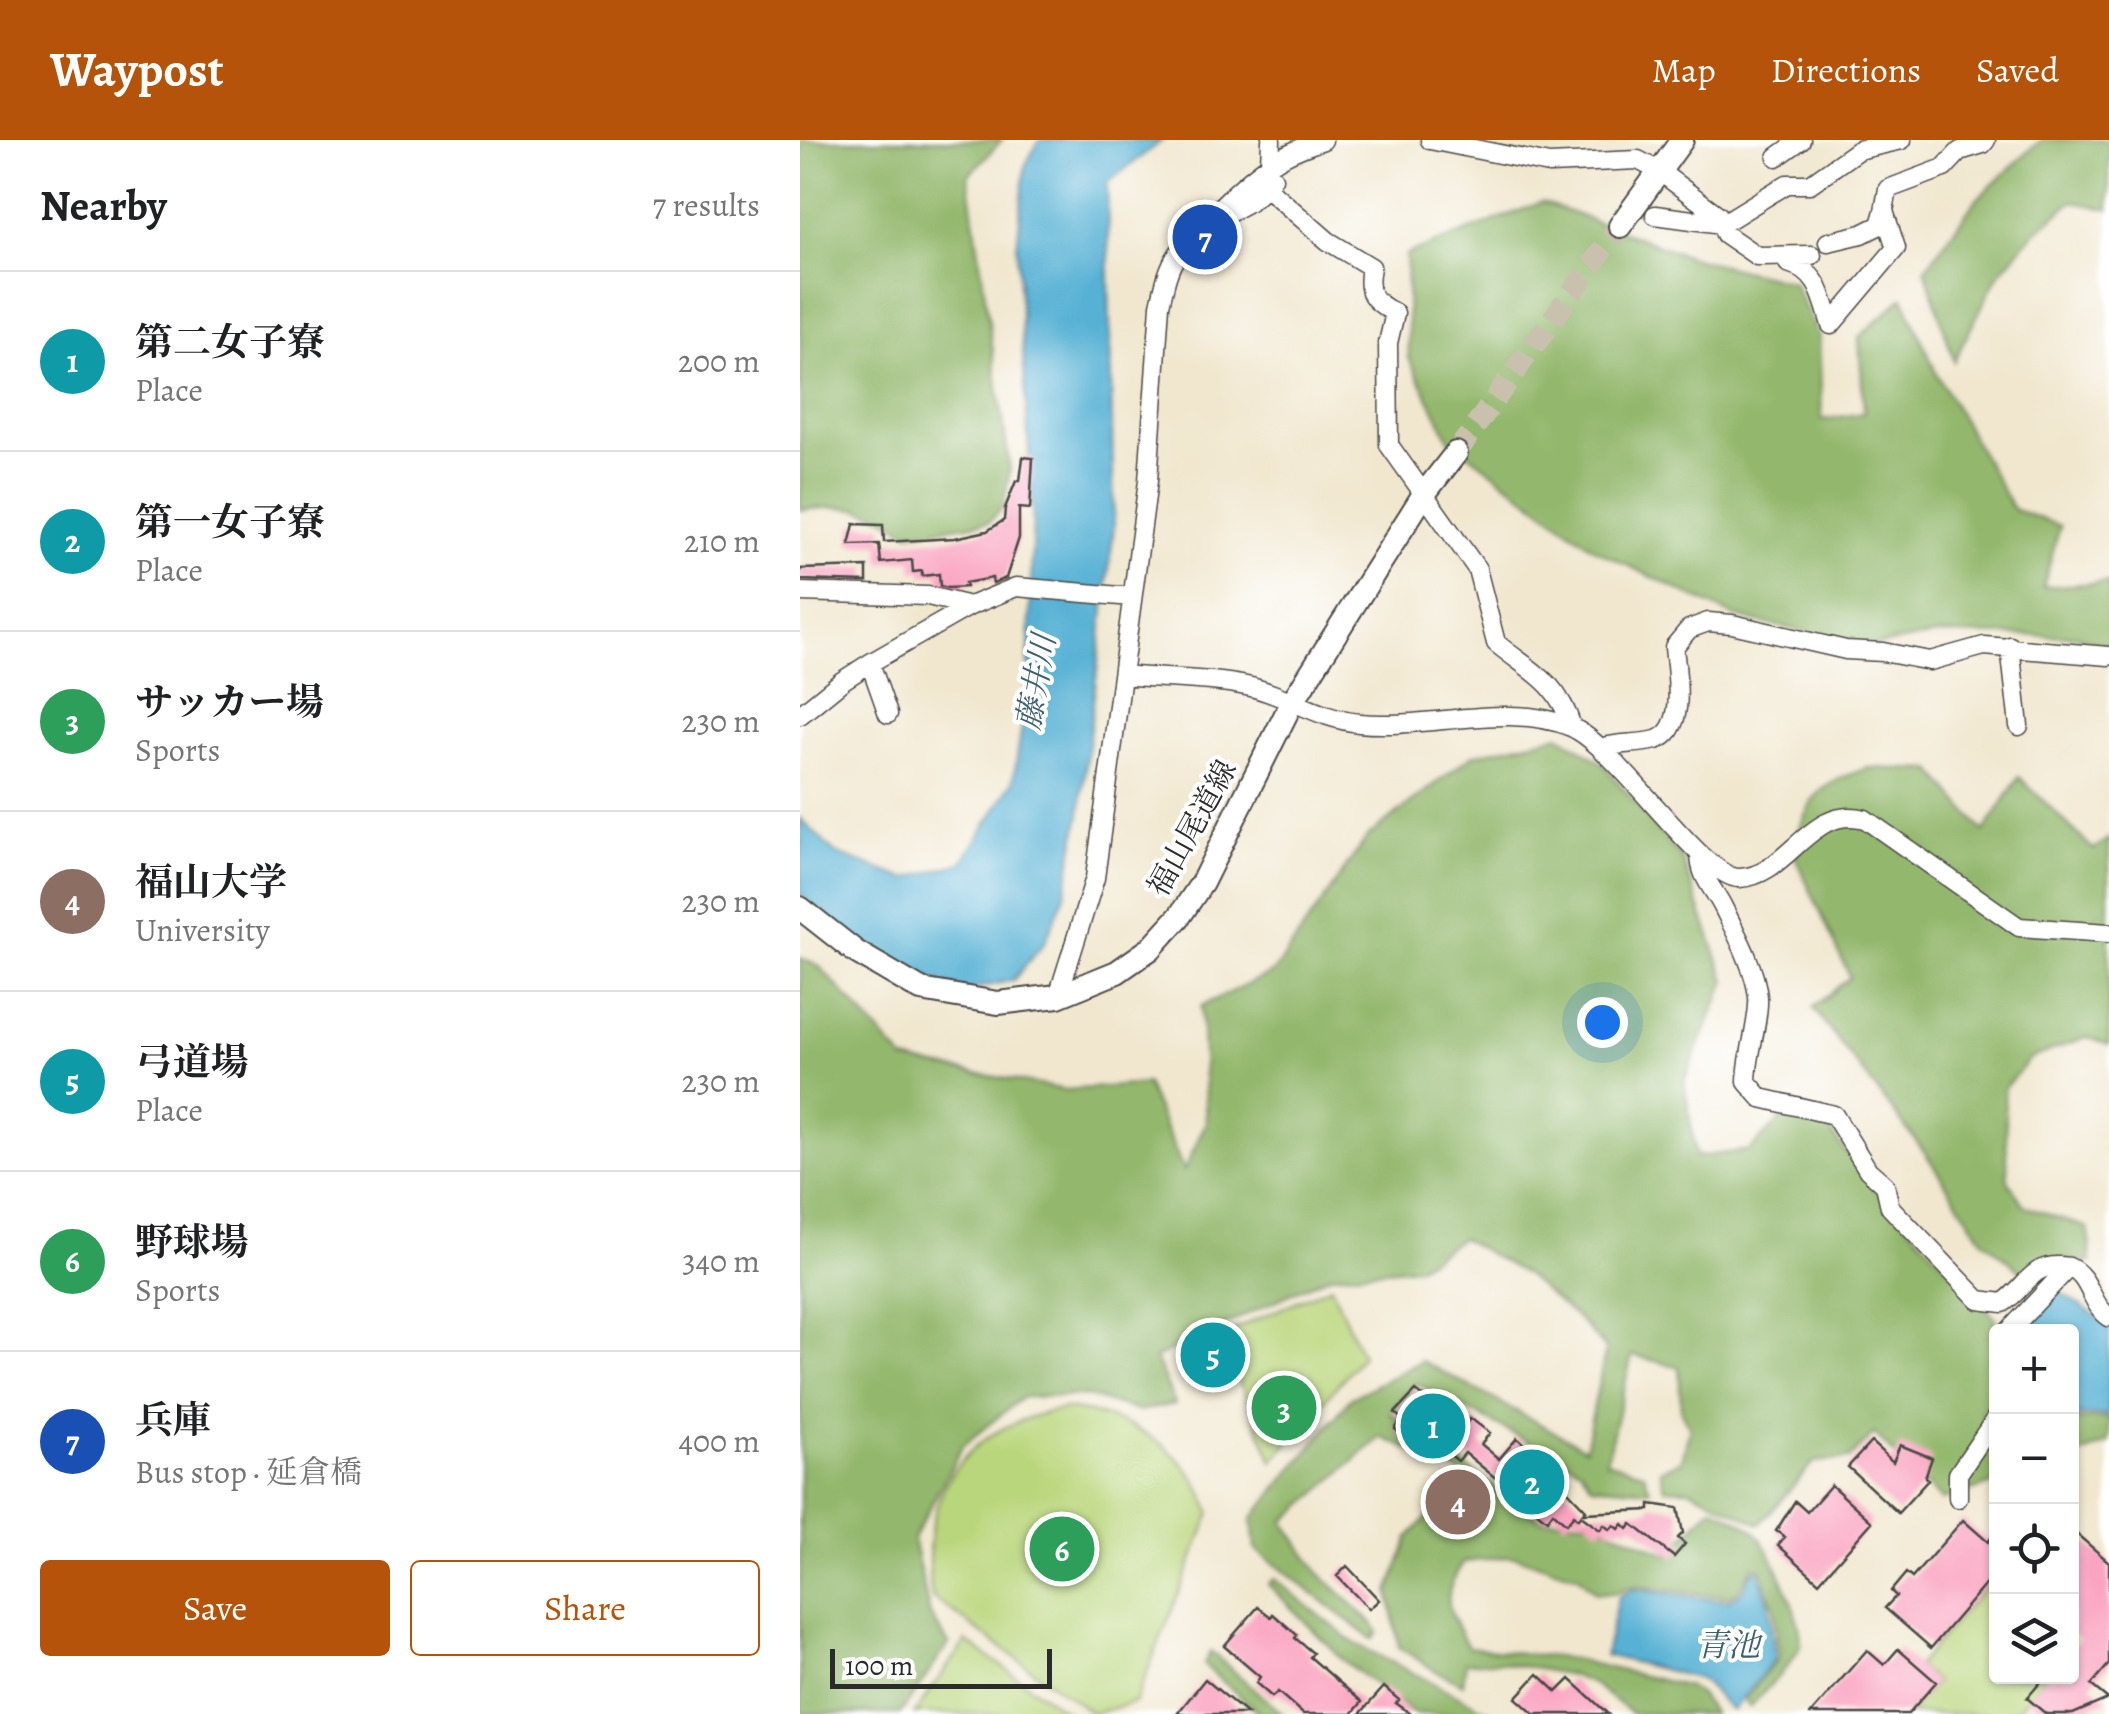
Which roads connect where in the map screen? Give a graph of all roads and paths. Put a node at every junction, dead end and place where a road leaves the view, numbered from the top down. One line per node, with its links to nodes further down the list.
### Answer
1 (1324, 140): 9 (street)
2 (1430, 140): 12 (street)
3 (1682, 140): 12 (main road)
4 (1801, 140): 11 (street)
5 (1902, 140): 17 (street)
6 (1944, 140): 7 (street)
7 (1970, 140)
8 (1986, 140): 14 (street)
9 (1296, 149): 10 (street); 13 (street)
10 (1270, 151): 16 (street)
11 (1777, 157)
12 (1659, 171): 17 (street); 18 (main road)
13 (1267, 188): 16 (street); 23 (street)
14 (1884, 211): 19 (street); 21 (street)
15 (1655, 215): 17 (street)
16 (1208, 221): 25 (street)
17 (1722, 224): 21 (street)
18 (1620, 226)
19 (1828, 242)
20 (1812, 255): 21 (street)
21 (1785, 256)
22 (1456, 452): 23 (main road, 福山尾道線)
23 (1424, 494): 31 (main road, 福山尾道線); 35 (street)
24 (800, 592): 26 (street)
25 (1127, 596): 26 (street); 30 (street)
26 (970, 606): 29 (street)
27 (2010, 646): 28 (street); 34 (street); 36 (street)
28 (2109, 656)
29 (870, 663): 32 (street); 33 (street)
30 (1122, 675): 31 (street); 40 (street)
31 (1292, 704): 35 (street); 40 (main road, 福山尾道線)
32 (888, 714)
33 (800, 716)
34 (2019, 726)
35 (1572, 727): 36 (street)
36 (1602, 748): 37 (street)
37 (1700, 854): 39 (street); 41 (street)
38 (800, 908): 40 (main road, 福山尾道線)
39 (2109, 933)
40 (1058, 996)
41 (2069, 1267): 42 (street); 43 (street)
42 (2109, 1318)
43 (2016, 1324)
44 (1989, 1428): 45 (street)
45 (1958, 1498)

